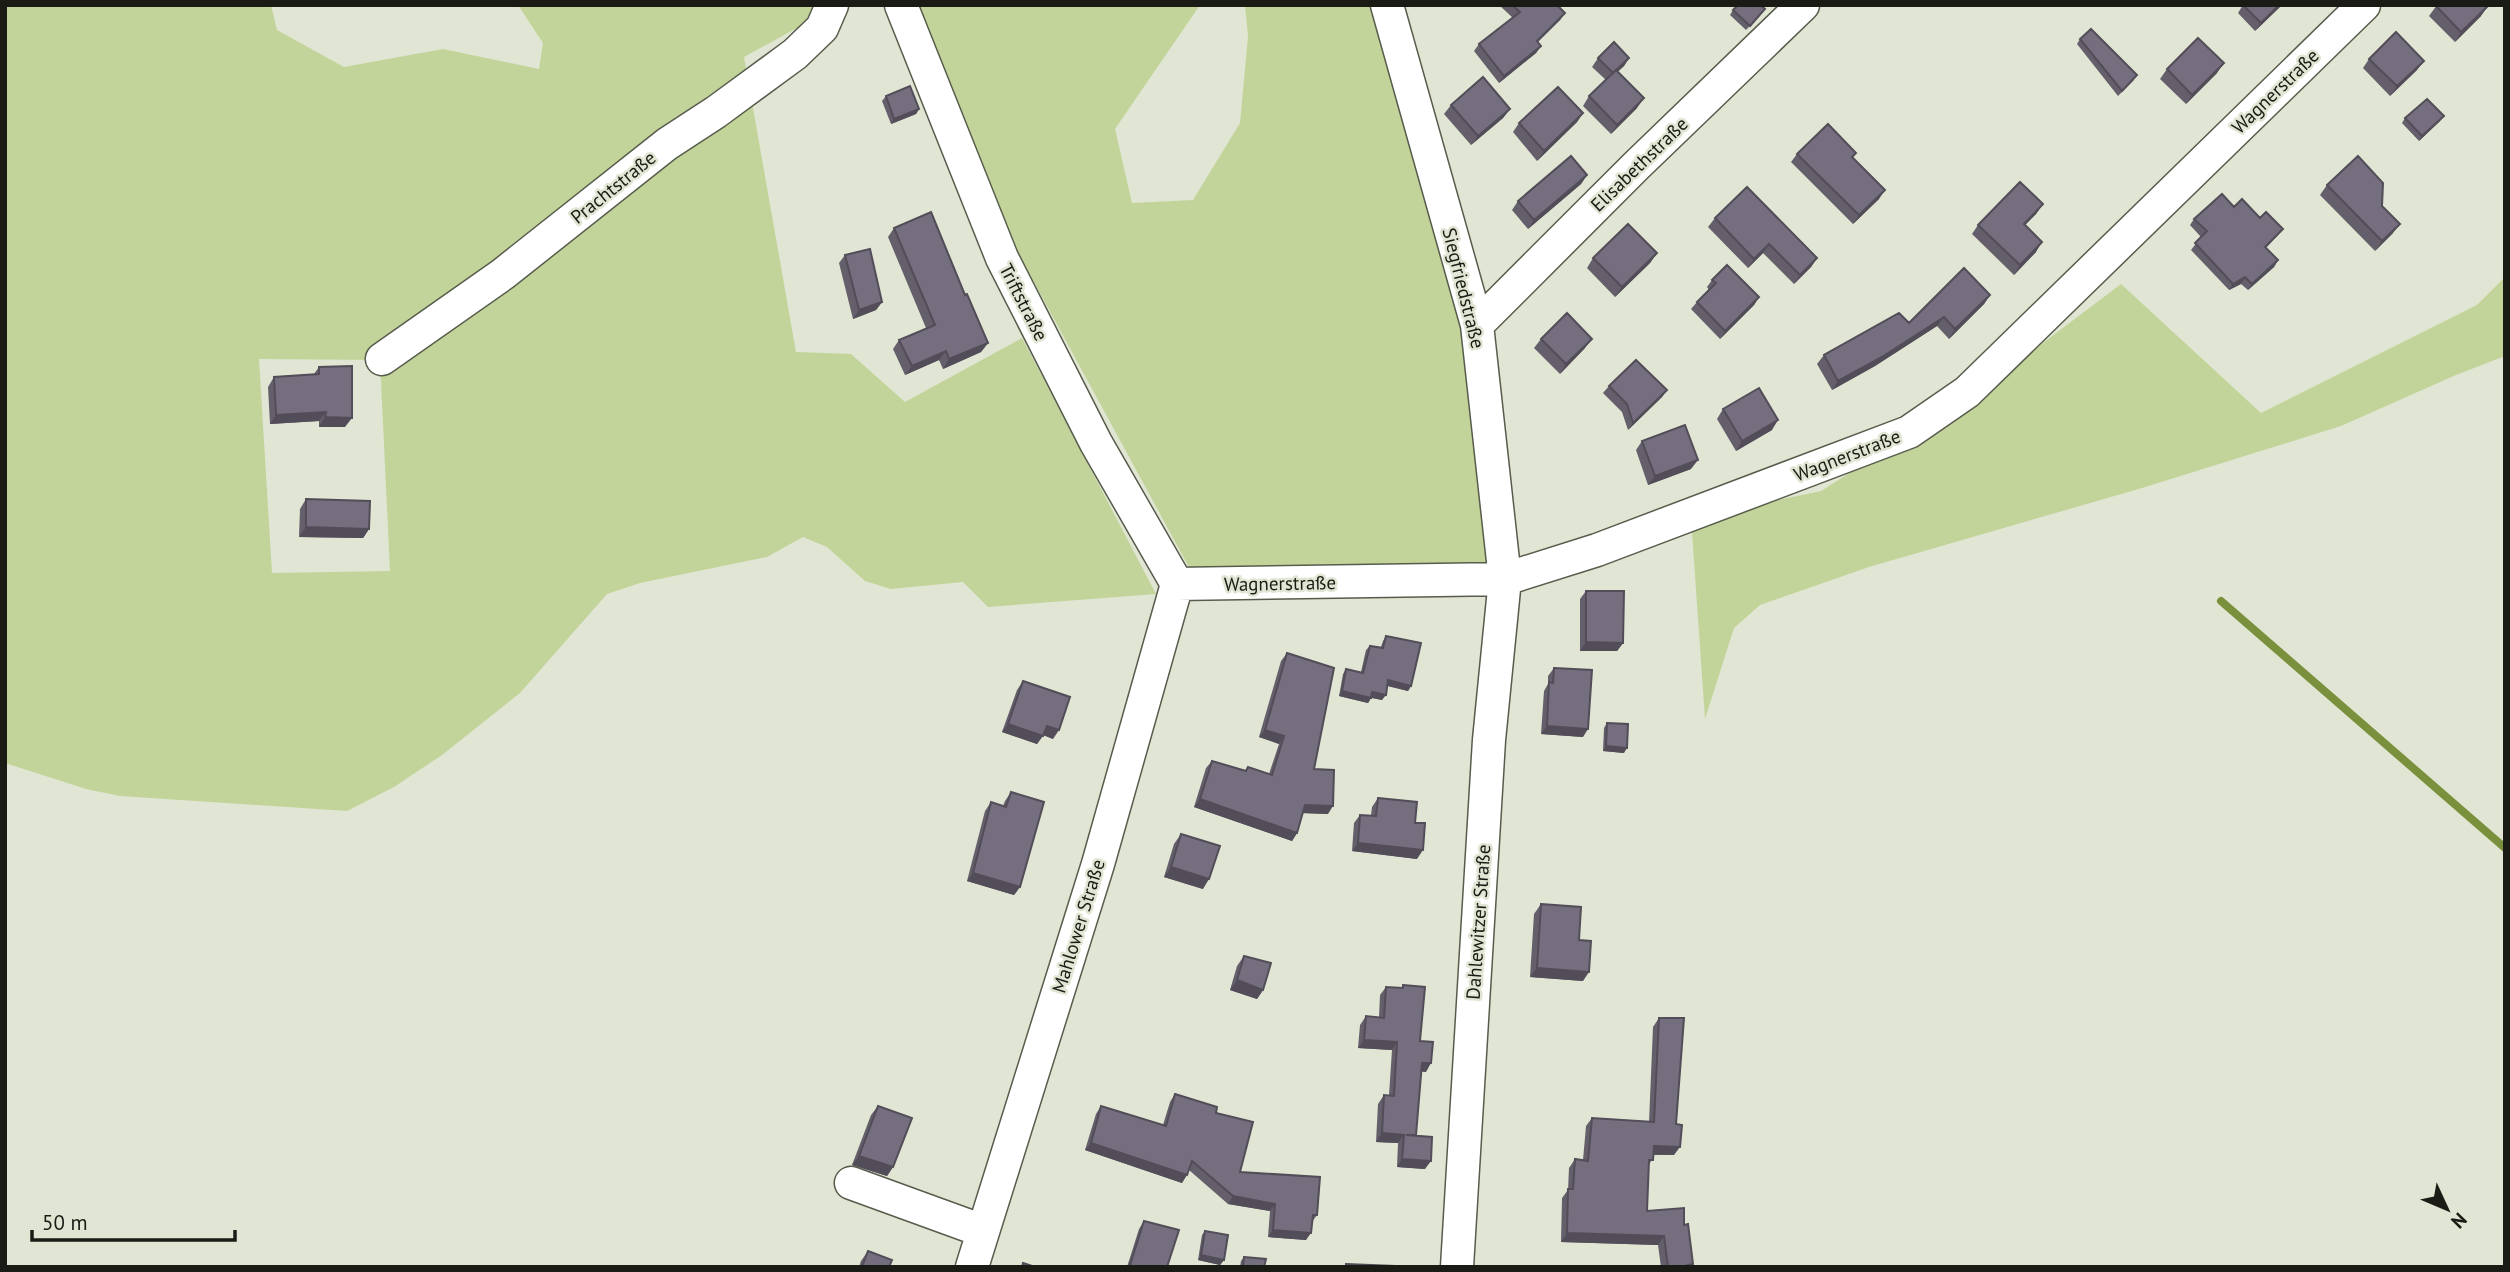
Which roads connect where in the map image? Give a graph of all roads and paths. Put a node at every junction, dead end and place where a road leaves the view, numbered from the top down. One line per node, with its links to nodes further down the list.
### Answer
1 (832, 5): 7 (street, Prachtstraße)
2 (901, 5): 9 (street, Triftstraße)
3 (1387, 5): 6 (street, Siegfriedstraße)
4 (1802, 5): 6 (street, Elisabethstraße)
5 (2364, 5): 8 (street, Wagnerstraße)
6 (1477, 324): 8 (street, Siegfriedstraße)
7 (382, 359)
8 (1505, 579): 9 (street, Wagnerstraße); 13 (street, Dahlewitzer Straße)
9 (1177, 584): 11 (street, Mahlower Straße)
10 (850, 1183): 11 (street)
11 (983, 1231): 12 (street, Mahlower Straße)
12 (972, 1267)
13 (1457, 1267)

